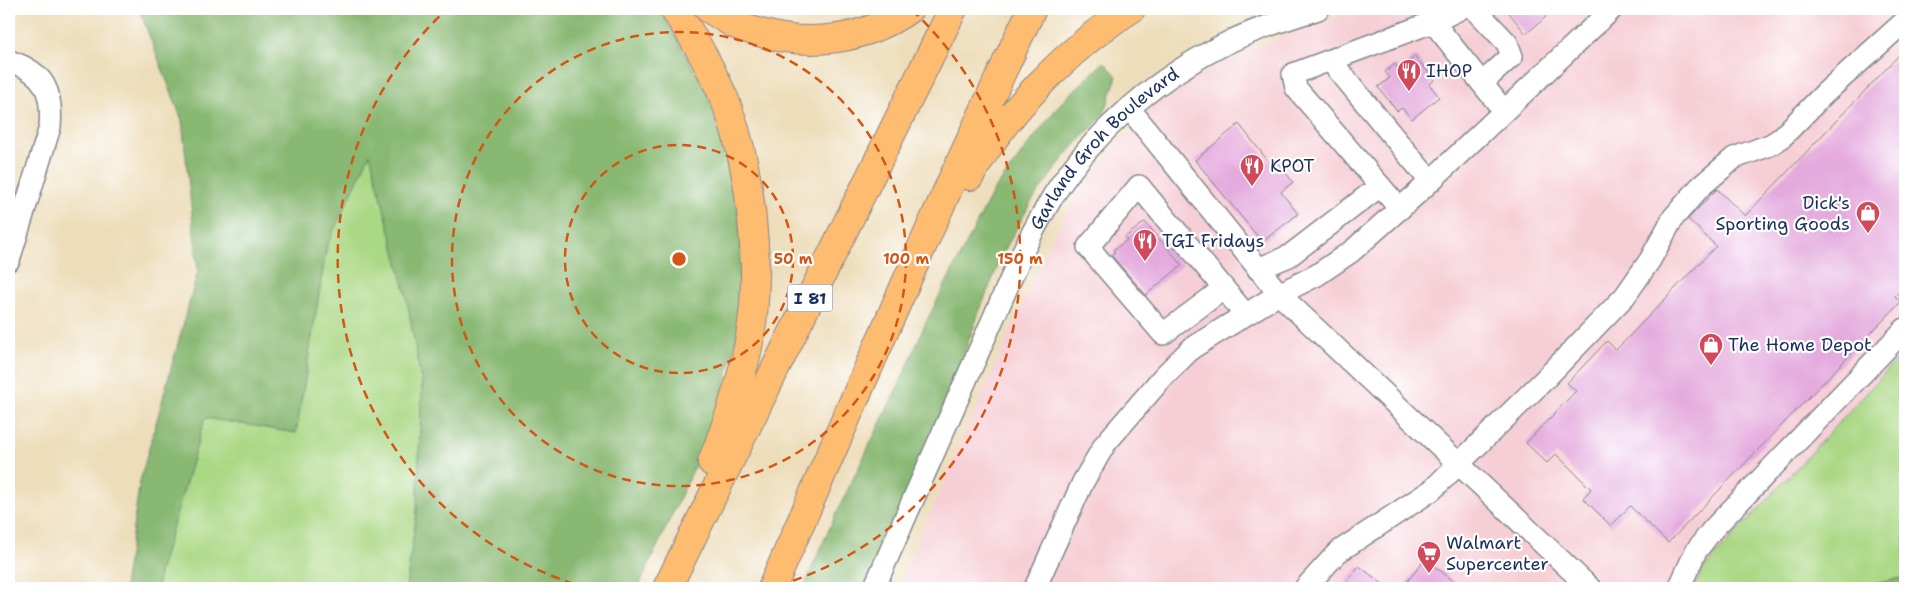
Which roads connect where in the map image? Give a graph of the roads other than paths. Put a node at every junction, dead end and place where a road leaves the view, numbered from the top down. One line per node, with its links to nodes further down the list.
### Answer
1 (674, 9): 31 (highway)
2 (709, 9): 3 (highway)
3 (909, 9)
4 (953, 9): 32 (highway, I 81)
5 (1032, 9): 27 (highway)
6 (1131, 9): 27 (highway)
7 (1318, 9): 16 (street, Garland Groh Boulevard)
8 (1460, 9): 12 (street)
9 (1475, 9): 15 (street)
10 (1599, 13): 17 (street)
11 (1905, 21): 30 (street)
12 (1433, 22): 13 (street); 15 (street)
13 (1330, 60): 18 (street); 19 (street)
14 (15, 63): 21 (street)
15 (1482, 83): 17 (street)
16 (1129, 108): 22 (street); 34 (street, Garland Groh Boulevard)
17 (1504, 111): 18 (street)
18 (1430, 181): 20 (street)
19 (1380, 186): 20 (street); 22 (street)
20 (1400, 209): 24 (street)
21 (9, 260)
22 (1258, 269): 24 (street)
23 (1223, 289): 25 (street); 28 (street); 28 (street)
24 (1279, 294): 25 (street); 30 (street)
25 (1245, 314): 29 (street)
26 (1905, 330): 38 (street)
27 (884, 333): 33 (highway)
28 (1163, 334): 29 (street)
29 (1184, 356): 35 (street)
30 (1460, 464): 36 (street); 37 (street)
31 (662, 588)
32 (667, 588)
33 (772, 588)
34 (874, 588)
35 (1035, 588)
36 (1304, 588)
37 (1590, 588)
38 (1679, 588)

